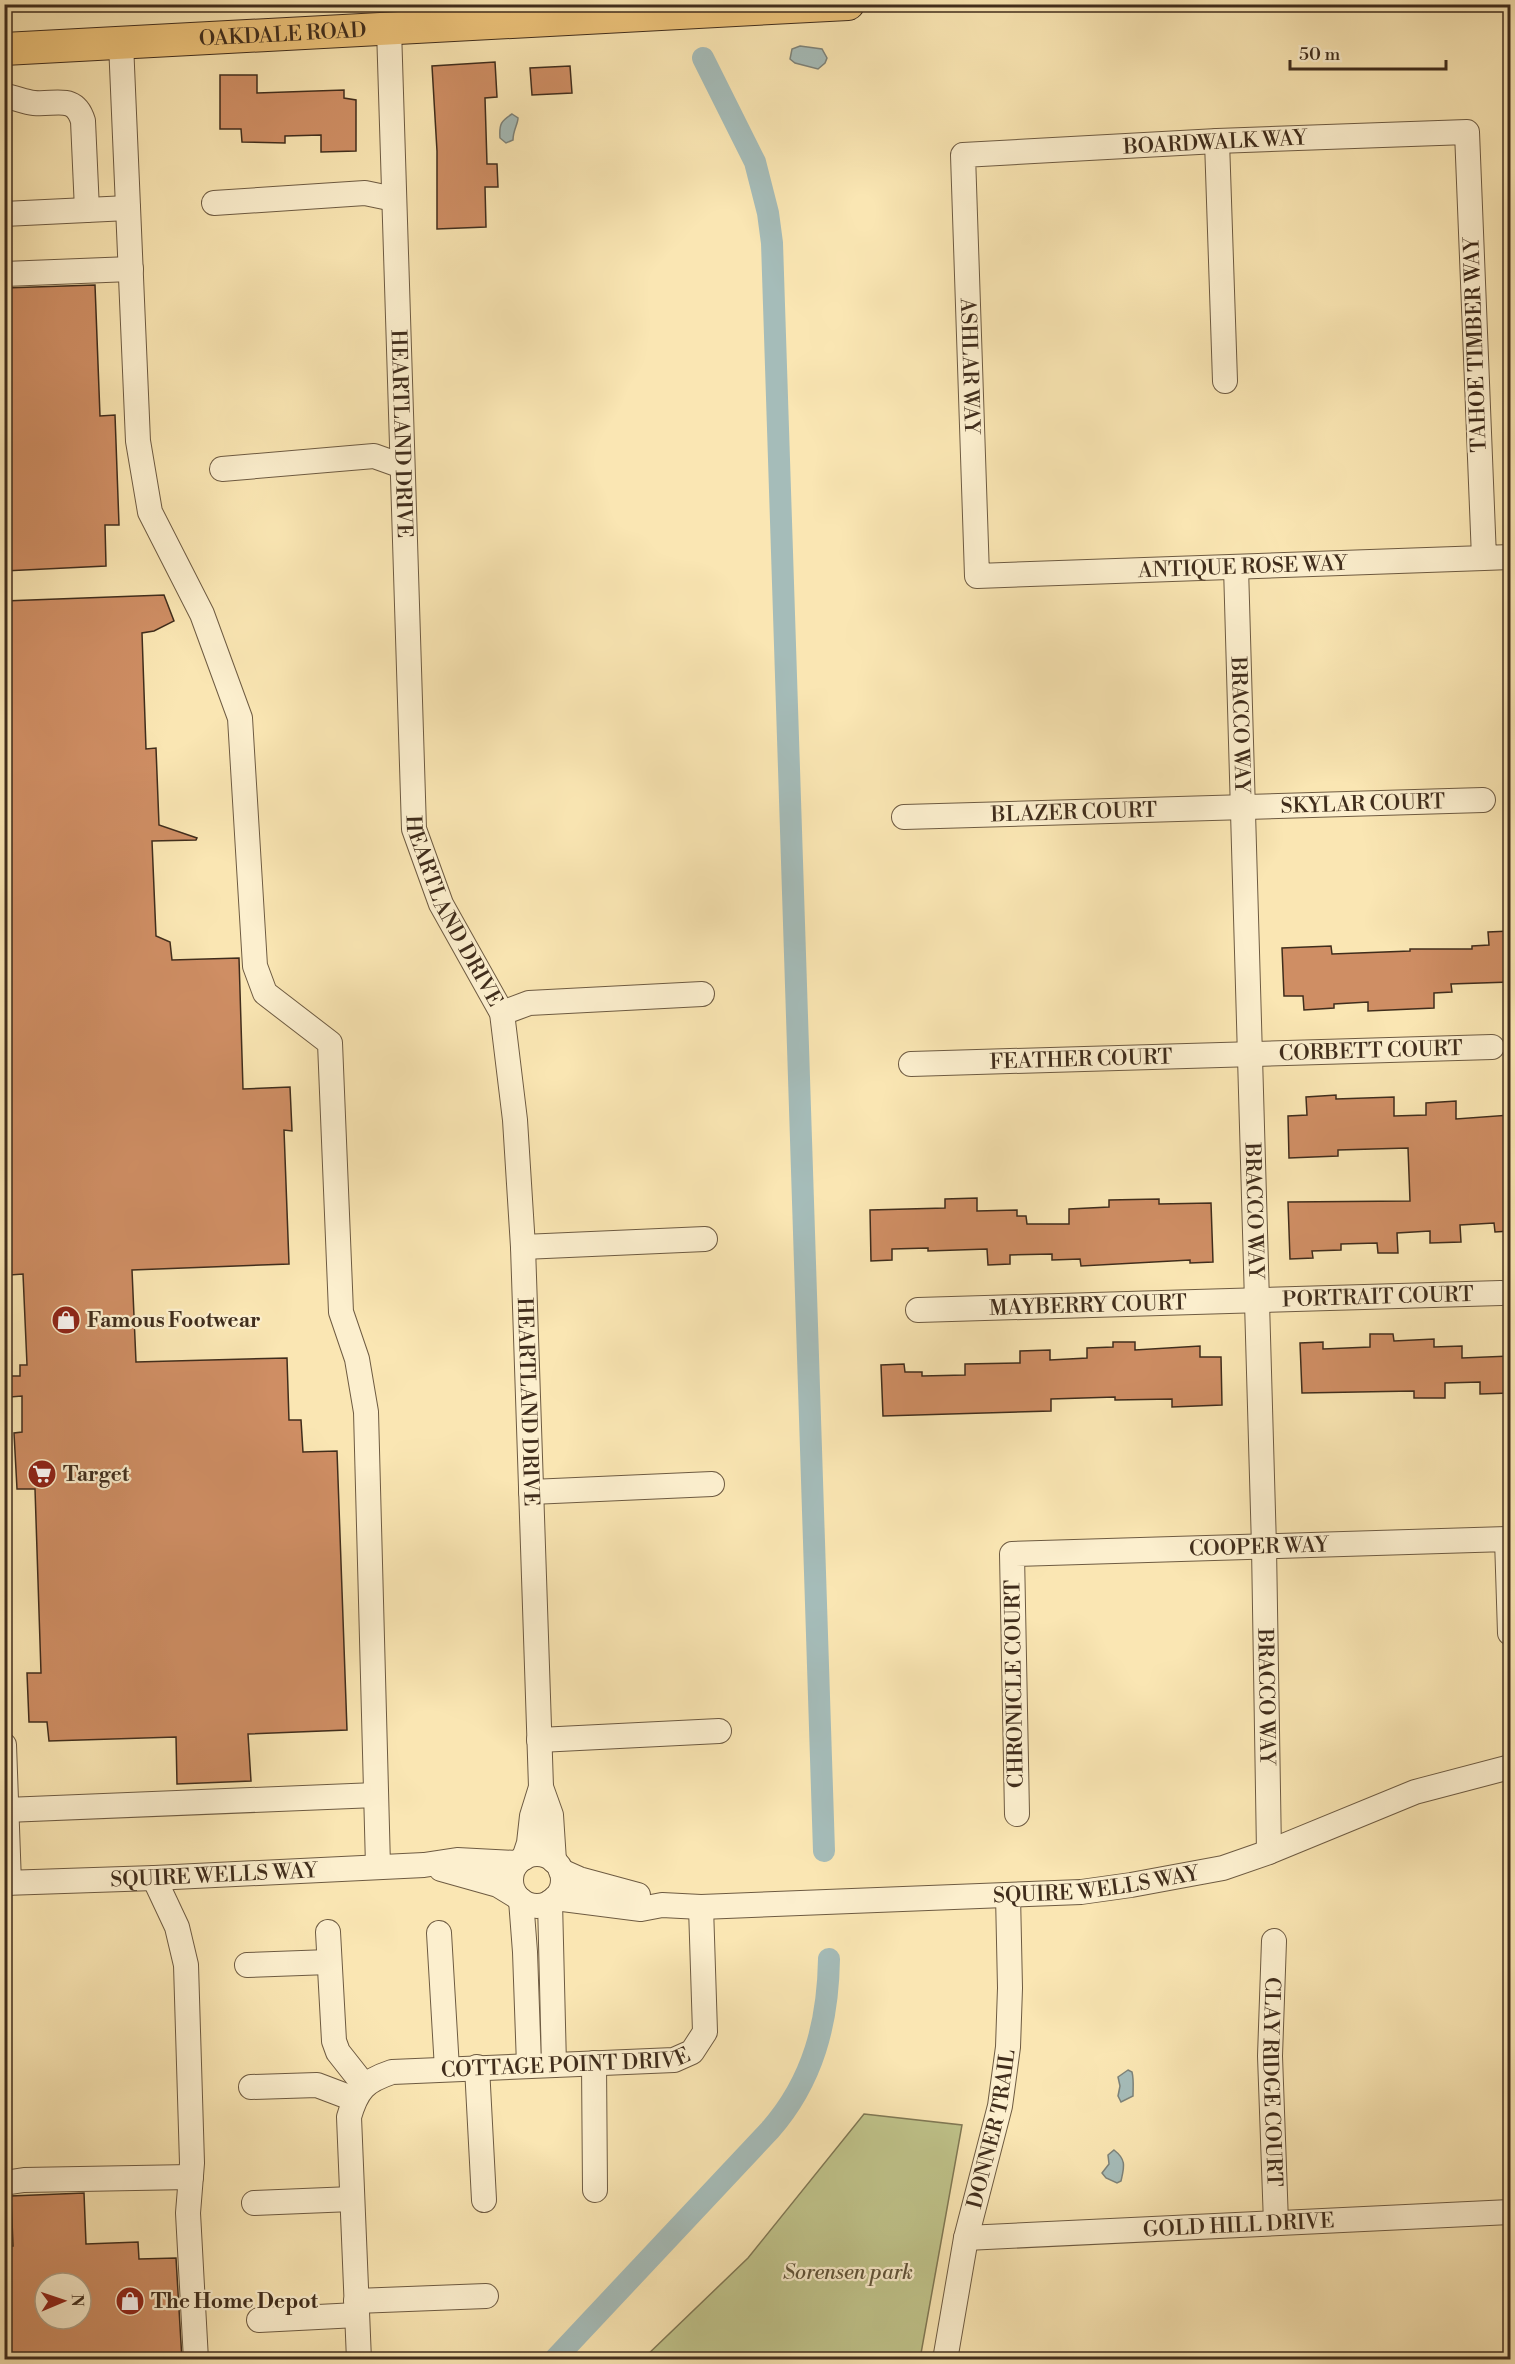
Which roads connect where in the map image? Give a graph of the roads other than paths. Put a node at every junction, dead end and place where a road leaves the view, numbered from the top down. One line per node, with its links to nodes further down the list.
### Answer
1 (848, 4): 2 (main road, OAKDALE ROAD)
2 (389, 29): 3 (main road, OAKDALE ROAD); 9 (street, HEARTLAND DRIVE)
3 (121, 43): 4 (main road, OAKDALE ROAD); 11 (street)
4 (4, 49)
5 (4, 96): 12 (street)
6 (1467, 132): 7 (street, BOARDWALK WAY); 20 (street, TAHOE TIMBER WAY)
7 (1217, 141): 8 (street, BOARDWALK WAY); 16 (street)
8 (963, 155): 22 (street, ASHLAR WAY)
9 (394, 199): 10 (street); 17 (street, HEARTLAND DRIVE)
10 (214, 203)
11 (128, 208): 12 (street); 14 (street)
12 (87, 210): 13 (street)
13 (4, 214)
14 (130, 268): 15 (street); 46 (street)
15 (4, 274)
16 (1225, 381)
17 (402, 466): 18 (street); 27 (street, HEARTLAND DRIVE)
18 (222, 469)
19 (1510, 557): 20 (street, ANTIQUE ROSE WAY)
20 (1484, 558): 21 (street, ANTIQUE ROSE WAY)
21 (1236, 567): 22 (street, ANTIQUE ROSE WAY); 24 (street, BRACCO WAY)
22 (977, 576)
23 (1483, 800): 24 (street, SKYLAR COURT)
24 (1242, 808): 25 (street, BLAZER COURT); 29 (street, BRACCO WAY)
25 (904, 817)
26 (702, 994): 27 (street)
27 (502, 1013): 32 (street, HEARTLAND DRIVE)
28 (1492, 1047): 29 (street, CORBETT COURT)
29 (1250, 1054): 30 (street, FEATHER COURT); 34 (street, BRACCO WAY)
30 (911, 1064)
31 (705, 1239): 32 (street)
32 (523, 1247): 37 (street, HEARTLAND DRIVE)
33 (1501, 1293): 34 (street, PORTRAIT COURT)
34 (1257, 1300): 35 (street, MAYBERRY COURT); 38 (street, BRACCO WAY)
35 (918, 1310)
36 (712, 1484): 37 (street)
37 (531, 1492): 42 (street, HEARTLAND DRIVE)
38 (1264, 1547): 39 (street, COOPER WAY); 40 (street, COOPER WAY); 49 (street, BRACCO WAY)
39 (1012, 1554): 48 (street, CHRONICLE COURT)
40 (1510, 1633)
41 (719, 1731): 42 (street)
42 (539, 1740): 45 (street, HEARTLAND DRIVE)
43 (4, 1745): 47 (street)
44 (1510, 1767): 49 (street, SQUIRE WELLS WAY)
45 (541, 1787): 50 (street, HEARTLAND DRIVE); 53 (street, HEARTLAND DRIVE)
46 (376, 1795): 47 (street); 52 (street)
47 (6, 1810): 55 (street)
48 (1017, 1814)
49 (1269, 1852): 56 (street, SQUIRE WELLS WAY)
50 (521, 1861): 51 (street, SQUIRE WELLS WAY); 53 (street); 57 (street)
51 (424, 1864): 52 (street, SQUIRE WELLS WAY); 57 (street, SQUIRE WELLS WAY)
52 (378, 1866): 54 (street, SQUIRE WELLS WAY)
53 (557, 1866): 58 (street); 59 (street, SQUIRE WELLS WAY)
54 (154, 1878): 55 (street, SQUIRE WELLS WAY); 75 (street)
55 (7, 1883)
56 (1008, 1895): 60 (street, SQUIRE WELLS WAY); 83 (street, DONNER TRAIL)
57 (518, 1898): 58 (street); 67 (street)
58 (553, 1900): 59 (street, SQUIRE WELLS WAY); 66 (street)
59 (662, 1905): 60 (street, SQUIRE WELLS WAY)
60 (701, 1907): 68 (street, COTTAGE POINT DRIVE)
61 (327, 1932): 64 (street)
62 (439, 1933): 72 (street)
63 (1274, 1941): 82 (street, CLAY RIDGE COURT)
64 (329, 1962): 65 (street); 74 (street)
65 (248, 1965)
66 (552, 1985): 67 (street); 69 (street)
67 (527, 1986): 70 (street)
68 (594, 2063): 69 (street, COTTAGE POINT DRIVE); 77 (street)
69 (554, 2064): 70 (street, COTTAGE POINT DRIVE)
70 (529, 2065): 71 (street, COTTAGE POINT DRIVE)
71 (477, 2067): 72 (street, COTTAGE POINT DRIVE); 79 (street)
72 (447, 2068): 74 (street, COTTAGE POINT DRIVE)
73 (251, 2087): 74 (street)
74 (359, 2092): 78 (street)
75 (191, 2176): 76 (street); 87 (street)
76 (4, 2183)
77 (595, 2190)
78 (352, 2199): 80 (street); 85 (street)
79 (484, 2200)
80 (254, 2204)
81 (1510, 2212): 82 (street, GOLD HILL DRIVE)
82 (1276, 2223): 83 (street, GOLD HILL DRIVE)
83 (966, 2238): 89 (street, DONNER TRAIL)
84 (486, 2296): 85 (street)
85 (357, 2308): 86 (street); 88 (street)
86 (259, 2320)
87 (196, 2360)
88 (359, 2360)
89 (945, 2360)

